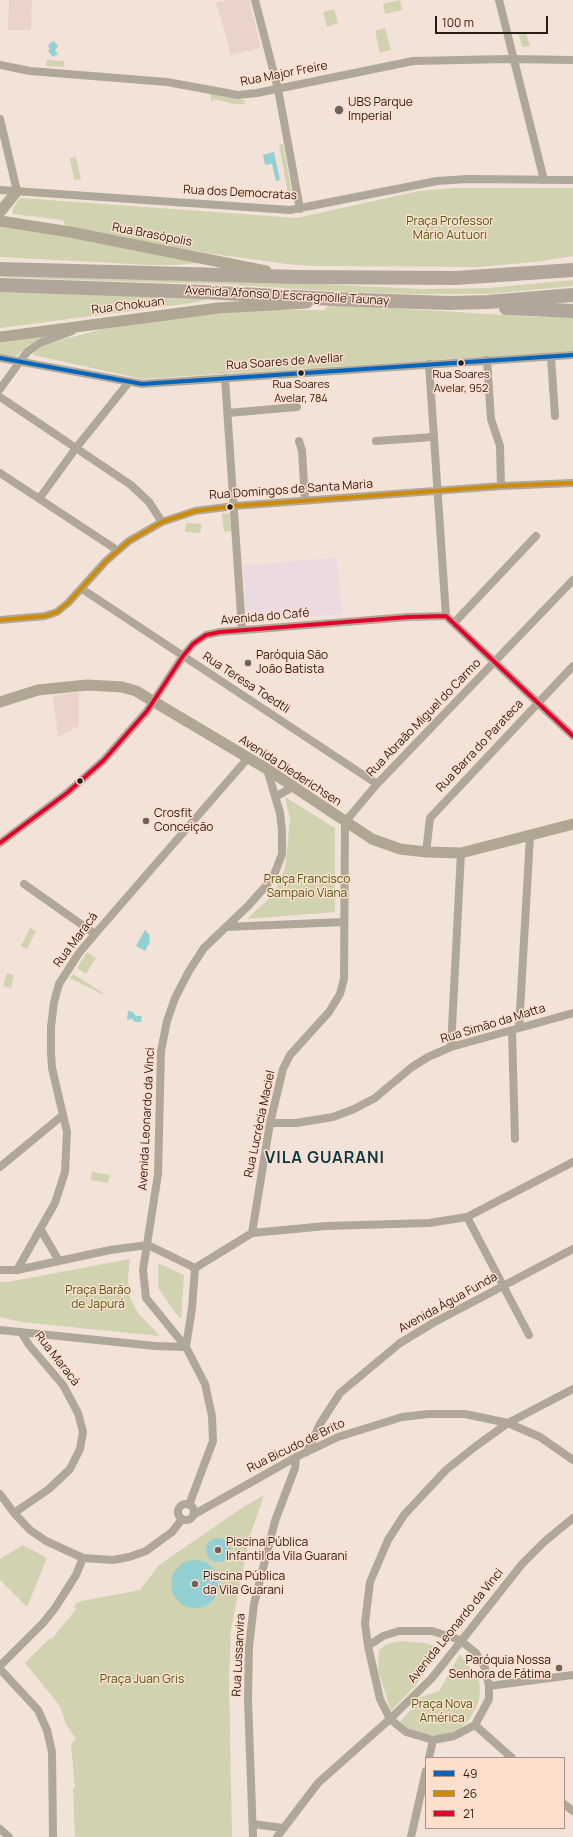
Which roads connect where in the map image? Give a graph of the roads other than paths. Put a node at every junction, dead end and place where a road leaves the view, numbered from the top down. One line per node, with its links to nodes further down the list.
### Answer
1 (255, 0): 6 (street)
2 (499, 0): 3 (street)
3 (515, 59): 4 (street, Rua Major Freire); 6 (street, Rua Major Freire); 8 (street)
4 (573, 60)
5 (0, 65): 6 (street, Rua Major Freire)
6 (278, 89): 12 (street)
7 (0, 119): 11 (street)
8 (544, 180): 9 (street, Rua dos Democratas); 12 (street, Rua dos Democratas)
9 (573, 180)
10 (0, 190): 11 (street, Rua dos Democratas)
11 (17, 191): 12 (street, Rua dos Democratas); 13 (street)
12 (300, 209)
13 (0, 212)
14 (0, 221): 17 (street, Rua Brasópolis)
15 (0, 268): 17 (highway, Avenida Afonso D'Escragnolle Taunay)
16 (570, 269): 17 (highway, Avenida Afonso D'Escragnolle Taunay)
17 (298, 277)
18 (0, 285): 20 (highway, Avenida Afonso D'Escragnolle Taunay)
19 (573, 295): 21 (highway, Avenida Afonso D'Escragnolle Taunay)
20 (332, 299): 21 (highway, Avenida Afonso D'Escragnolle Taunay); 23 (street, Rua Chokuan)
21 (404, 301): 22 (highway)
22 (573, 311)
23 (100, 323): 24 (street, Rua Chokuan); 29 (street)
24 (0, 337)
25 (573, 356): 26 (street, Rua Soares de Avellar)
26 (551, 357): 28 (street, Rua Soares de Avellar); 37 (street)
27 (0, 358): 29 (street, Rua Soares de Avellar)
28 (487, 360): 30 (street, Rua Soares de Avellar); 44 (street)
29 (19, 361): 32 (street, Rua Soares de Avellar); 33 (street)
30 (429, 364): 31 (street, Rua Soares de Avellar); 38 (street)
31 (225, 378): 32 (street, Rua Soares de Avellar); 36 (street)
32 (129, 382): 41 (street)
33 (0, 389)
34 (0, 397): 41 (street)
35 (297, 407): 36 (street)
36 (228, 413): 48 (street)
37 (555, 416)
38 (433, 437): 40 (street); 45 (street)
39 (299, 441): 47 (street)
40 (376, 442)
41 (76, 448): 46 (street); 49 (street)
42 (0, 472): 46 (street)
43 (573, 484): 44 (street, Rua Domingos de Santa Maria)
44 (501, 486): 45 (street, Rua Domingos de Santa Maria)
45 (438, 492): 47 (street, Rua Domingos de Santa Maria); 54 (street)
46 (39, 499): 51 (street)
47 (305, 500): 48 (street, Rua Domingos de Santa Maria)
48 (234, 506): 49 (street, Rua Domingos de Santa Maria); 57 (street)
49 (162, 522): 51 (street, Rua Domingos de Santa Maria)
50 (536, 536): 56 (street)
51 (117, 550): 53 (street, Rua Domingos de Santa Maria)
52 (573, 580): 59 (street, Rua Abraão Miguel do Carmo)
53 (82, 589): 55 (street, Rua Domingos de Santa Maria); 58 (street, Rua Teresa Toedtli)
54 (446, 616): 56 (street); 57 (street, Avenida do Café)
55 (0, 620)
56 (454, 623): 59 (street)
57 (242, 630): 58 (street, Avenida do Café)
58 (183, 656): 61 (street, Avenida do Café); 67 (street, Rua Teresa Toedtli)
59 (494, 662): 63 (street); 67 (street, Rua Abraão Miguel do Carmo)
60 (573, 666): 63 (street, Rua Barra do Parateca)
61 (154, 700): 62 (street, Avenida Diederichsen); 65 (street, Avenida Diederichsen); 73 (street, Avenida do Café)
62 (0, 702)
63 (537, 702): 64 (street); 74 (street, Rua Barra do Parateca)
64 (572, 734)
65 (248, 758): 66 (street, Avenida Diederichsen); 79 (street, Rua Maracá)
66 (267, 769): 68 (street, Avenida Diederichsen); 69 (street, Avenida Leonardo da Vinci)
67 (377, 784): 70 (street, Rua Abraão Miguel do Carmo)
68 (293, 787): 69 (street); 70 (street, Avenida Diederichsen)
69 (275, 796): 78 (street, Avenida Leonardo da Vinci)
70 (345, 822): 74 (street, Avenida Diederichsen); 77 (street, Rua Lucrécia Maciel)
71 (573, 824): 72 (street, Avenida Diederichsen)
72 (530, 836): 75 (street, Avenida Diederichsen); 81 (street)
73 (0, 843)
74 (426, 852): 75 (street, Avenida Diederichsen)
75 (461, 853): 82 (street)
76 (24, 884): 79 (street)
77 (344, 922): 78 (street); 84 (street, Rua Lucrécia Maciel)
78 (226, 926): 91 (street, Avenida Leonardo da Vinci)
79 (95, 934): 83 (street, Rua Maracá)
80 (573, 1013): 81 (street, Rua Simão da Matta)
81 (515, 1030): 82 (street, Rua Simão da Matta); 85 (street)
82 (451, 1047): 84 (street, Rua Simão da Matta)
83 (63, 1115): 87 (street); 89 (street, Rua Maracá)
84 (270, 1123): 90 (street, Rua Lucrécia Maciel)
85 (515, 1139)
86 (573, 1162): 88 (street)
87 (0, 1167)
88 (467, 1217): 90 (street); 97 (street)
89 (41, 1230): 93 (street); 96 (street, Rua Maracá)
90 (252, 1233): 94 (street)
91 (148, 1245): 93 (street); 94 (street); 101 (street, Avenida Leonardo da Vinci)
92 (573, 1249): 97 (street, Avenida Água Funda)
93 (59, 1260): 96 (street)
94 (194, 1268): 101 (street)
95 (0, 1270): 96 (street)
96 (16, 1270)
97 (504, 1286): 100 (street); 104 (street, Avenida Água Funda)
98 (0, 1330): 99 (street)
99 (21, 1332): 101 (street); 109 (street, Rua Maracá)
100 (529, 1335)
101 (186, 1347): 108 (street, Avenida Leonardo da Vinci)
102 (573, 1389): 103 (street)
103 (508, 1423): 104 (street, Rua Bicudo de Brito); 106 (street, Rua Bicudo de Brito); 115 (street)
104 (307, 1452): 105 (street, Rua Bicudo de Brito)
105 (296, 1457): 110 (street, Rua Bicudo de Brito); 127 (street, Rua Lussanvira)
106 (573, 1460)
107 (0, 1494): 109 (street)
108 (189, 1505): 110 (street); 112 (street)
109 (14, 1513): 113 (street)
110 (193, 1515): 112 (street)
111 (573, 1518): 114 (street, Avenida Leonardo da Vinci)
112 (182, 1519): 113 (street)
113 (83, 1558): 116 (street)
114 (460, 1640): 115 (street); 118 (street); 119 (street, Avenida Leonardo da Vinci)
115 (368, 1646): 119 (street)
116 (0, 1668): 131 (street)
117 (573, 1675): 118 (street)
118 (489, 1686): 120 (street)
119 (390, 1719): 121 (street); 128 (street, Avenida Leonardo da Vinci)
120 (475, 1725): 121 (street); 123 (street)
121 (433, 1740): 122 (street)
122 (429, 1757)
123 (511, 1757)
124 (425, 1775): 134 (street)
125 (565, 1805): 126 (street)
126 (573, 1811)
127 (253, 1824): 128 (street); 132 (street, Rua Lussanvira)
128 (283, 1828): 133 (street, Avenida Leonardo da Vinci)
129 (0, 1829): 130 (street)
130 (9, 1837)
131 (53, 1837)
132 (253, 1837)
133 (277, 1837)
134 (411, 1837)

